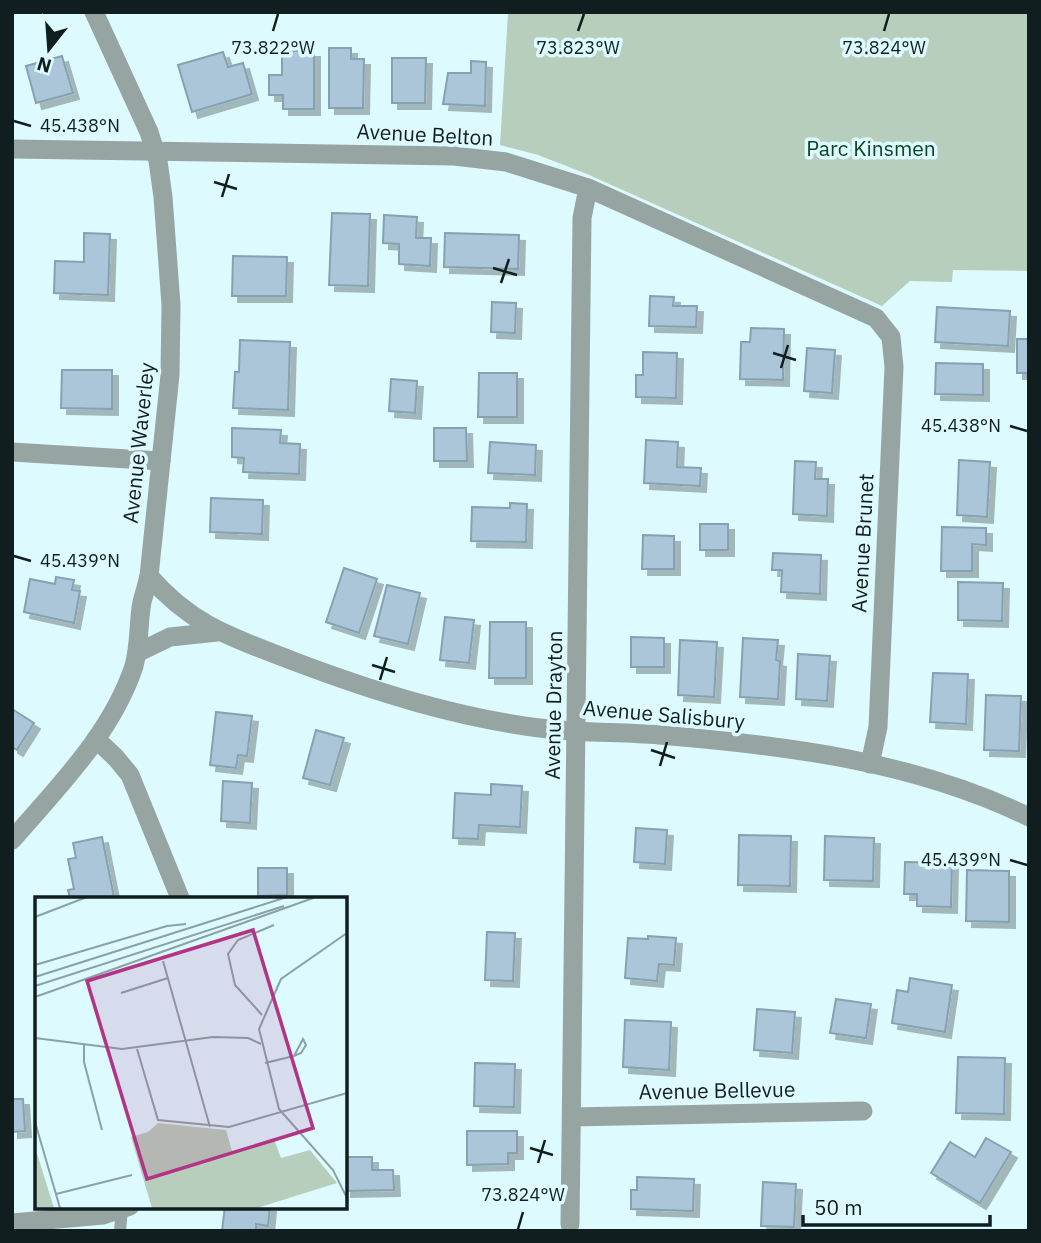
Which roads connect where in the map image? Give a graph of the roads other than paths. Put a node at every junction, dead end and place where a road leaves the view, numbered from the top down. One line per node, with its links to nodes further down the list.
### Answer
1 (94, 12): 3 (street, Avenue Waverley)
2 (12, 149): 3 (street, Avenue Belton)
3 (155, 151): 4 (street, Avenue Belton); 7 (street, Avenue Waverley)
4 (589, 188): 5 (street, Avenue Belton); 11 (street, Avenue Drayton)
5 (884, 326): 13 (street, Avenue Brunet)
6 (12, 452): 7 (street)
7 (161, 461): 8 (street, Avenue Waverley)
8 (149, 576): 9 (street, Avenue Salisbury); 10 (street, Avenue Waverley)
9 (217, 632): 10 (street, Avenue Salisbury); 11 (street, Avenue Salisbury)
10 (137, 653): 12 (street, Avenue Waverley)
11 (576, 730): 13 (street, Avenue Salisbury); 18 (street, Avenue Drayton)
12 (96, 739): 15 (street, Avenue Waverley); 16 (street)
13 (870, 764): 14 (street, Avenue Salisbury)
14 (1029, 817)
15 (12, 840)
16 (180, 897)
17 (863, 1111): 18 (street, Avenue Bellevue)
18 (572, 1117): 21 (street, Avenue Drayton)
19 (126, 1208): 20 (street); 22 (lane)
20 (12, 1223)
21 (570, 1224)
22 (121, 1231)

